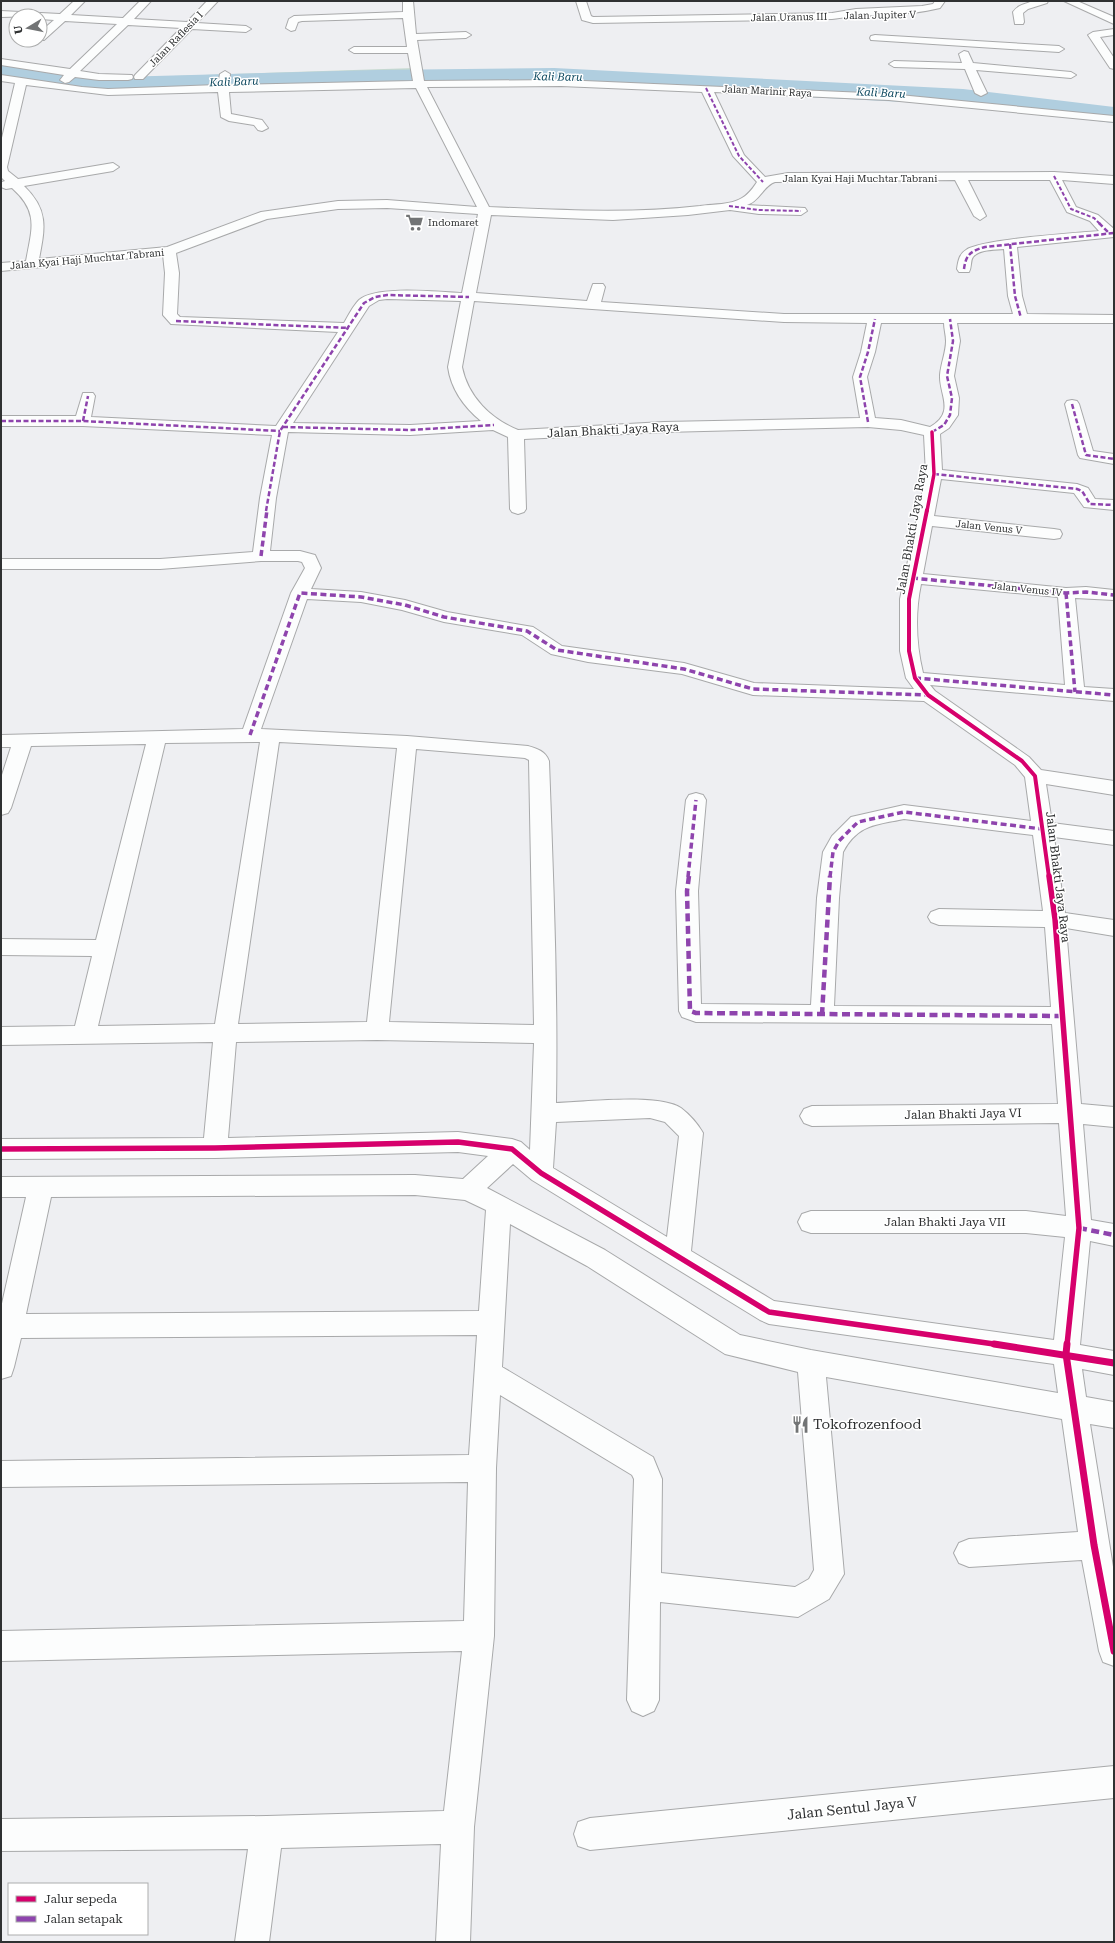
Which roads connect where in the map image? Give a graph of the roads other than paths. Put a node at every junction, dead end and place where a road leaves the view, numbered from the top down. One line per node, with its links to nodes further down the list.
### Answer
1 (80, 1): 21 (street)
2 (146, 1): 25 (street)
3 (213, 1): 27 (street, Jalan Raflesia I)
4 (408, 1): 17 (street)
5 (581, 1): 23 (street, Jalan Uranus III)
6 (849, 1): 15 (street)
7 (940, 1): 11 (street)
8 (1043, 1): 26 (street)
9 (1069, 1): 24 (street)
10 (11, 5): 16 (street)
11 (919, 5): 15 (street, Jalan Uranus III); 20 (street, Jalan Jupiter V)
12 (783, 6): 19 (street)
13 (652, 7): 23 (street)
14 (715, 7): 22 (street)
15 (856, 12): 20 (street, Jalan Uranus III)
16 (1, 14)
17 (408, 15): 28 (street); 33 (street)
18 (48, 16): 21 (street)
19 (788, 16): 20 (street, Jalan Uranus III); 22 (street, Jalan Uranus III)
20 (832, 16)
21 (62, 17): 25 (street); 30 (street)
22 (721, 18): 23 (street, Jalan Uranus III)
23 (656, 19)
24 (1114, 21)
25 (126, 22): 27 (street); 51 (street)
26 (1019, 22)
27 (191, 24): 29 (street); 47 (street, Jalan Raflesia I)
28 (291, 28)
29 (246, 29)
30 (48, 30)
31 (1114, 31): 44 (street)
32 (466, 35): 33 (street)
33 (411, 36): 38 (street)
34 (875, 38): 35 (street)
35 (960, 43): 36 (street); 43 (street)
36 (1059, 49)
37 (354, 50): 38 (street)
38 (413, 50): 52 (street)
39 (23, 54): 41 (street)
40 (1, 62): 41 (street)
41 (13, 64): 51 (street)
42 (894, 64): 43 (street)
43 (968, 66): 46 (street); 57 (street)
44 (1114, 66)
45 (210, 74): 50 (street)
46 (1071, 75)
47 (139, 77): 48 (street); 51 (street)
48 (151, 77)
49 (1, 78): 54 (street)
50 (226, 79): 51 (street); 52 (street, Jalan Marinir Raya); 59 (street)
51 (65, 80): 54 (street)
52 (418, 80): 56 (street, Jalan Marinir Raya); 68 (street)
53 (716, 80): 55 (street)
54 (21, 81): 65 (street)
55 (810, 82)
56 (706, 88): 58 (street, Jalan Marinir Raya); 64 (street)
57 (966, 92)
58 (1114, 119)
59 (262, 128)
60 (113, 167): 65 (street)
61 (1054, 176): 62 (street, Jalan Kyai Haji Muchtar Tabrani); 63 (street, Jalan Kyai Haji Muchtar Tabrani); 71 (street)
62 (960, 177): 64 (street, Jalan Kyai Haji Muchtar Tabrani); 70 (street)
63 (1114, 180)
64 (763, 182): 67 (street, Jalan Kyai Haji Muchtar Tabrani)
65 (17, 185): 66 (street); 74 (street)
66 (1, 186)
67 (729, 206): 68 (street, Jalan Kyai Haji Muchtar Tabrani); 69 (street)
68 (485, 211): 73 (street, Jalan Kyai Haji Muchtar Tabrani); 78 (street, Jalan Bhakti Jaya Raya)
69 (801, 212)
70 (980, 216)
71 (1111, 233): 72 (street)
72 (1010, 244): 76 (street); 80 (street)
73 (169, 251): 74 (street, Jalan Kyai Haji Muchtar Tabrani); 84 (street)
74 (32, 264): 75 (street, Jalan Kyai Haji Muchtar Tabrani)
75 (1, 267)
76 (964, 269)
77 (598, 287): 79 (street)
78 (469, 296): 79 (street); 84 (street); 90 (street, Jalan Bhakti Jaya Raya)
79 (592, 304): 83 (street)
80 (1021, 318): 81 (street); 82 (street)
81 (950, 319): 83 (street); 92 (street)
82 (1114, 319)
83 (875, 320): 89 (street)
84 (348, 328): 91 (street)
85 (88, 396): 88 (street)
86 (1072, 404): 94 (street)
87 (1, 421): 88 (street)
88 (83, 421): 91 (street)
89 (868, 422): 92 (street, Jalan Bhakti Jaya Raya); 93 (street, Jalan Bhakti Jaya Raya)
90 (494, 425): 91 (street); 93 (street, Jalan Bhakti Jaya Raya)
91 (282, 429): 100 (street)
92 (932, 432): 95 (street, Jalan Bhakti Jaya Raya)
93 (516, 435): 97 (street)
94 (1114, 459)
95 (934, 474): 96 (street); 98 (street, Jalan Bhakti Jaya Raya)
96 (1114, 505)
97 (518, 508)
98 (924, 520): 99 (street, Jalan Venus V); 102 (street, Jalan Bhakti Jaya Raya)
99 (1054, 534)
100 (262, 556): 101 (street); 103 (street)
101 (1, 564)
102 (912, 578): 104 (street, Jalan Venus IV); 106 (street, Jalan Bhakti Jaya Raya)
103 (300, 593): 108 (street); 110 (street)
104 (1066, 593): 105 (street); 107 (street, Jalan Venus IV)
105 (1114, 595)
106 (915, 678): 107 (street); 108 (street, Jalan Bhakti Jaya Raya)
107 (1075, 692): 109 (street)
108 (928, 695): 115 (street, Jalan Bhakti Jaya Raya)
109 (1114, 695)
110 (260, 736): 111 (street); 114 (street); 129 (street)
111 (158, 737): 112 (street); 125 (street)
112 (23, 740): 113 (street); 118 (street)
113 (1, 741)
114 (407, 742): 128 (street); 130 (street)
115 (1035, 776): 116 (street); 119 (street, Jalan Bhakti Jaya Raya)
116 (1114, 788)
117 (696, 800): 126 (street)
118 (1, 808)
119 (1042, 829): 120 (street); 122 (street, Jalan Bhakti Jaya Raya); 126 (street)
120 (1114, 838)
121 (938, 917): 122 (street)
122 (1055, 919): 123 (street); 127 (street, Jalan Bhakti Jaya Raya)
123 (1114, 928)
124 (1, 947): 125 (street)
125 (105, 948): 131 (street)
126 (822, 1015): 127 (street)
127 (1063, 1016): 134 (street, Jalan Bhakti Jaya Raya)
128 (377, 1031): 129 (street); 130 (street)
129 (225, 1032): 131 (street); 137 (street)
130 (546, 1034): 133 (street)
131 (84, 1035): 132 (street)
132 (1, 1036)
133 (545, 1113): 140 (street); 148 (street)
134 (1070, 1113): 135 (street, Jalan Bhakti Jaya VI); 136 (street, Jalan Bhakti Jaya VI); 146 (street, Jalan Bhakti Jaya Raya)
135 (812, 1116)
136 (1114, 1117)
137 (214, 1148): 138 (street); 139 (street)
138 (1, 1149)
139 (512, 1149): 140 (street); 143 (street)
140 (541, 1173): 148 (street)
141 (41, 1186): 142 (street); 143 (street); 150 (street)
142 (1, 1187)
143 (468, 1190): 144 (street)
144 (499, 1205): 149 (street); 152 (street)
145 (811, 1222): 146 (street, Jalan Bhakti Jaya VII)
146 (1079, 1228): 147 (street, Jalan Bhakti Jaya VII); 151 (street, Jalan Bhakti Jaya Raya)
147 (1114, 1235)
148 (678, 1255): 151 (street)
149 (491, 1323): 150 (street); 155 (street)
150 (6, 1326): 154 (street)
151 (1066, 1354): 153 (street); 156 (street, Jalan Bhakti Jaya Raya)
152 (811, 1362): 156 (street); 162 (street)
153 (1114, 1363)
154 (1, 1367)
155 (488, 1373): 158 (street); 162 (street)
156 (1073, 1407): 157 (street); 160 (street, Jalan Bhakti Jaya Raya)
157 (1114, 1415)
158 (482, 1468): 159 (street); 163 (street)
159 (1, 1474)
160 (1094, 1545): 161 (street); 165 (street, Jalan Bhakti Jaya Raya)
161 (968, 1553)
162 (646, 1586): 166 (street)
163 (479, 1636): 164 (street); 168 (street)
164 (1, 1646)
165 (1114, 1651)
166 (643, 1700)
167 (1114, 1782): 170 (street, Jalan Sentul Jaya V)
168 (458, 1827): 169 (street); 173 (street)
169 (267, 1832): 171 (street); 172 (street)
170 (590, 1834)
171 (1, 1835)
172 (252, 1942)
173 (454, 1942)

